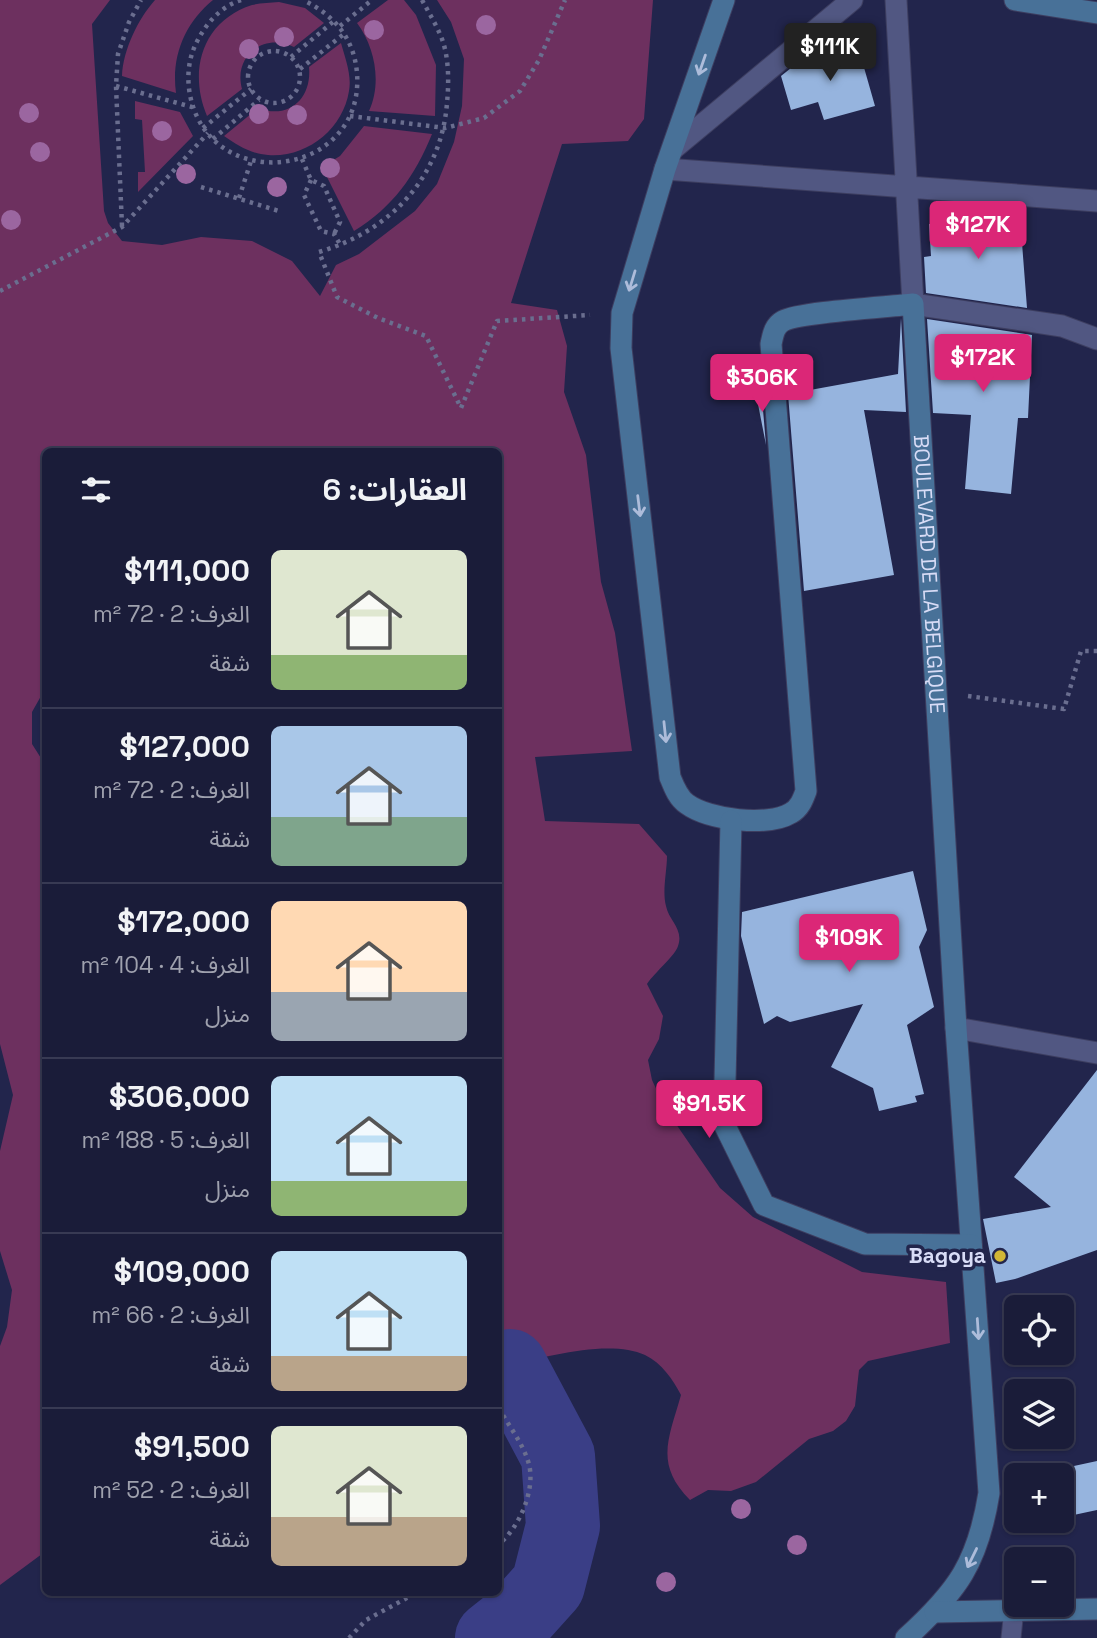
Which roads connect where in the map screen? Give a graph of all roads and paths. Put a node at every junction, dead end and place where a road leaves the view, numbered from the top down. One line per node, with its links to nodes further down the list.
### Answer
1 (141, 0): 17 (path)
2 (238, 0): 20 (path)
3 (303, 0): 12 (path)
4 (372, 0): 13 (path)
5 (422, 0): 23 (path)
6 (565, 0): 23 (path)
7 (724, 0): 27 (main road, one-way to 27)
8 (852, 0): 27 (street)
9 (896, 0): 31 (street)
10 (1015, 0): 11 (main road)
11 (1097, 12)
12 (334, 21): 13 (path); 15 (path)
13 (340, 26): 14 (path)
14 (345, 33): 16 (path); 21 (path)
15 (291, 57): 16 (path); 18 (path)
16 (300, 69): 19 (path)
17 (116, 86): 20 (path); 35 (path)
18 (251, 89): 19 (path); 22 (path)
19 (260, 100): 25 (path)
20 (192, 107): 22 (path)
21 (350, 116): 23 (path); 26 (path)
22 (203, 128): 24 (path)
23 (445, 128): 37 (path)
24 (208, 133): 25 (path); 35 (path)
25 (213, 139): 28 (path)
26 (302, 159): 28 (path); 29 (path)
27 (669, 159): 31 (street); 40 (main road, one-way to 40)
28 (251, 161): 32 (path)
29 (311, 180): 36 (path); 36 (path)
30 (201, 187): 32 (path)
31 (906, 187): 33 (street); 39 (street)
32 (239, 198): 34 (path)
33 (1097, 201)
34 (279, 211)
35 (122, 227): 38 (path)
36 (334, 234): 37 (path)
37 (341, 246): 40 (path)
38 (0, 291)
39 (913, 304): 41 (street); 43 (main road, BOULEVARD DE LA BELGIQUE); 44 (main road)
40 (622, 313): 44 (main road, one-way to 44)
41 (1097, 339)
42 (1097, 651): 43 (path)
43 (936, 691): 45 (main road, BOULEVARD DE LA BELGIQUE)
44 (731, 821): 47 (main road)
45 (956, 1028): 46 (street); 47 (main road, BOULEVARD DE LA BELGIQUE)
46 (1097, 1053)
47 (972, 1253): 54 (main road, BOULEVARD DE LA BELGIQUE, one-way to 54)
48 (502, 1414): 49 (path)
49 (502, 1541)
50 (410, 1596): 56 (path)
51 (1004, 1609): 54 (main road)
52 (1074, 1609): 53 (main road)
53 (1097, 1609)
54 (935, 1612): 57 (main road, BOULEVARD DE LA BELGIQUE)
55 (1013, 1617): 58 (lane)
56 (349, 1638)
57 (906, 1638)
58 (1011, 1638)

